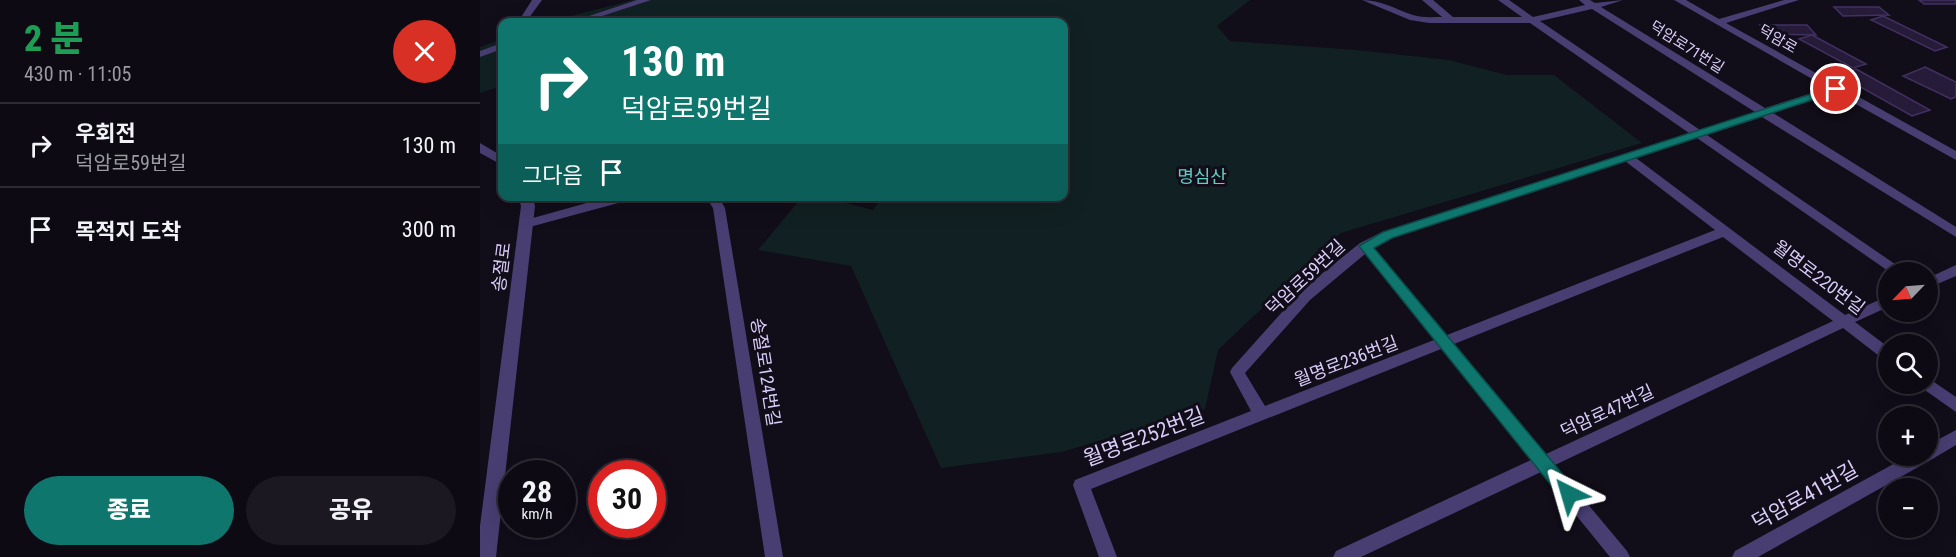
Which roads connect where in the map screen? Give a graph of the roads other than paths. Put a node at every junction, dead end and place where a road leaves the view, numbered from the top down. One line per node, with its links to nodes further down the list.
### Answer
1 (537, 0): 11 (street)
2 (646, 0): 12 (street)
3 (1367, 0): 13 (street)
4 (1427, 0): 13 (street)
5 (1503, 0): 14 (street)
6 (1584, 0): 10 (street, 덕암로71번길)
7 (1618, 0): 10 (street)
8 (1679, 0): 15 (street, 덕암로)
9 (1794, 0): 15 (street)
10 (1595, 7): 14 (street); 19 (street, 덕암로71번길)
11 (525, 18)
12 (589, 18)
13 (1451, 20): 14 (street)
14 (1531, 20): 20 (street)
15 (1718, 22): 18 (street, 덕암로)
16 (498, 47): 17 (street)
17 (480, 54)
18 (1836, 89): 19 (street, 덕암로59번길); 22 (street, 덕암로)
19 (1764, 112): 20 (street, 덕암로59번길); 30 (street)
20 (1699, 134): 23 (street, 덕암로59번길); 32 (street)
21 (480, 147): 24 (street)
22 (1956, 156)
23 (1627, 157): 29 (street, 월명로220번길); 31 (street, 덕암로59번길)
24 (498, 158)
25 (526, 201): 28 (street, 송절로)
26 (611, 201): 28 (street)
27 (714, 201): 47 (street, 송절로124번길)
28 (526, 224): 46 (street, 송절로)
29 (1725, 231): 36 (street, 월명로220번길); 37 (street, 월명로236번길)
30 (1956, 232)
31 (1365, 246): 37 (street); 41 (street, 덕암로59번길)
32 (1885, 262)
33 (1956, 270): 34 (street)
34 (1938, 278)
35 (1878, 306): 36 (street, 덕암로47번길)
36 (1845, 322): 38 (street, 월명로220번길); 44 (street, 덕암로47번길)
37 (1444, 344): 41 (street, 월명로236번길); 44 (street)
38 (1878, 347)
39 (1938, 392): 40 (street)
40 (1956, 406)
41 (1262, 415): 48 (street, 월명로252번길)
42 (1956, 437): 43 (street)
43 (1938, 447)
44 (1543, 463): 49 (street, 덕암로47번길); 50 (street)
45 (1905, 466): 51 (street, 덕암로41번길)
46 (486, 557)
47 (774, 557)
48 (1108, 557)
49 (1342, 557)
50 (1621, 557)
51 (1741, 557)

